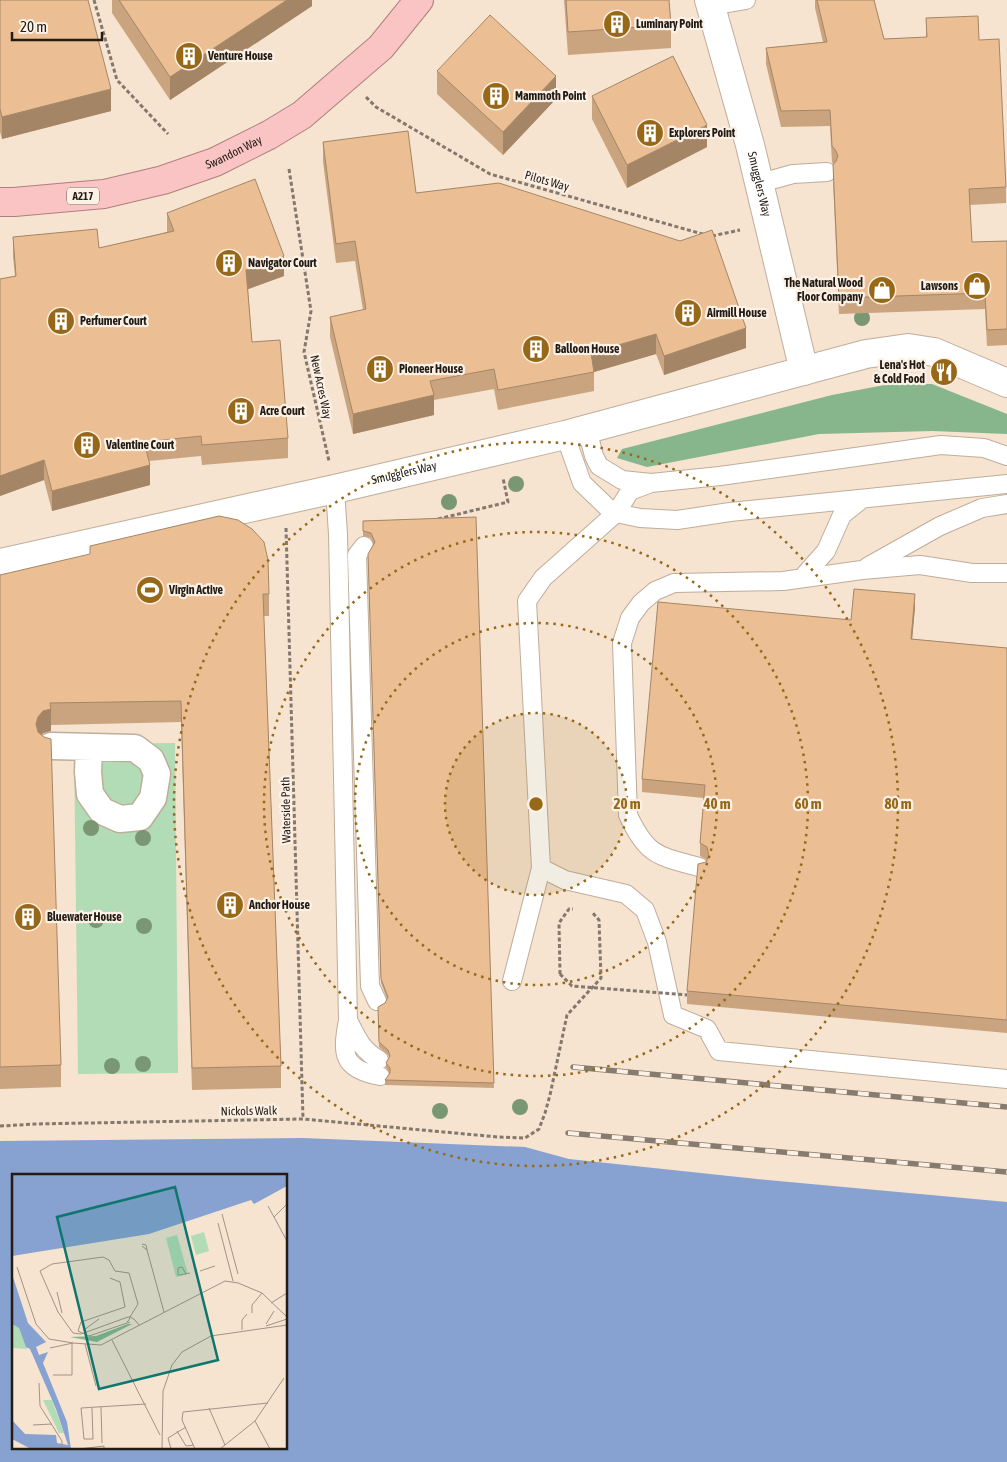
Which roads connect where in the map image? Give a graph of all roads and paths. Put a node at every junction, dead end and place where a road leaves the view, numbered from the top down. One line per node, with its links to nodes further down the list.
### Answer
1 (94, 0): 6 (path)
2 (419, 0): 5 (highway, Swandon Way / A217)
3 (746, 0): 4 (lane)
4 (710, 3): 9 (street, Smugglers Way)
5 (347, 76): 10 (highway, Swandon Way / A217); 11 (path, Pilots Way)
6 (168, 134)
7 (289, 169): 19 (path, New Acres Way)
8 (827, 172): 9 (lane)
9 (760, 183): 11 (street, Smugglers Way)
10 (0, 202)
11 (770, 225): 12 (street, Smugglers Way)
12 (804, 371): 13 (street, Smugglers Way); 14 (street, Smugglers Way)
13 (1007, 383)
14 (576, 432): 15 (street, Smugglers Way); 17 (lane); 23 (lane)
15 (496, 451): 19 (street, Smugglers Way); 24 (path)
16 (1007, 456): 17 (lane)
17 (650, 483): 23 (lane)
18 (1007, 484): 20 (lane)
19 (335, 489): 21 (street, Smugglers Way); 39 (lane)
20 (862, 499): 23 (lane); 29 (lane)
21 (286, 500): 26 (street, Smugglers Way); 41 (path, Waterside Path)
22 (1007, 504): 27 (lane)
23 (616, 513): 33 (lane)
24 (431, 521)
25 (364, 546): 38 (lane)
26 (0, 563)
27 (862, 570): 28 (lane); 29 (lane)
28 (1007, 573)
29 (802, 578): 32 (lane)
30 (51, 746): 31 (street)
31 (89, 747)
32 (699, 867)
33 (541, 868): 36 (lane); 40 (lane)
34 (579, 909): 37 (path, bridge)
35 (589, 909): 41 (path, Nickols Walk)
36 (512, 980)
37 (688, 995)
38 (378, 1001)
39 (379, 1068)
40 (1007, 1079)
41 (303, 1119): 42 (path, Nickols Walk)
42 (0, 1126)

